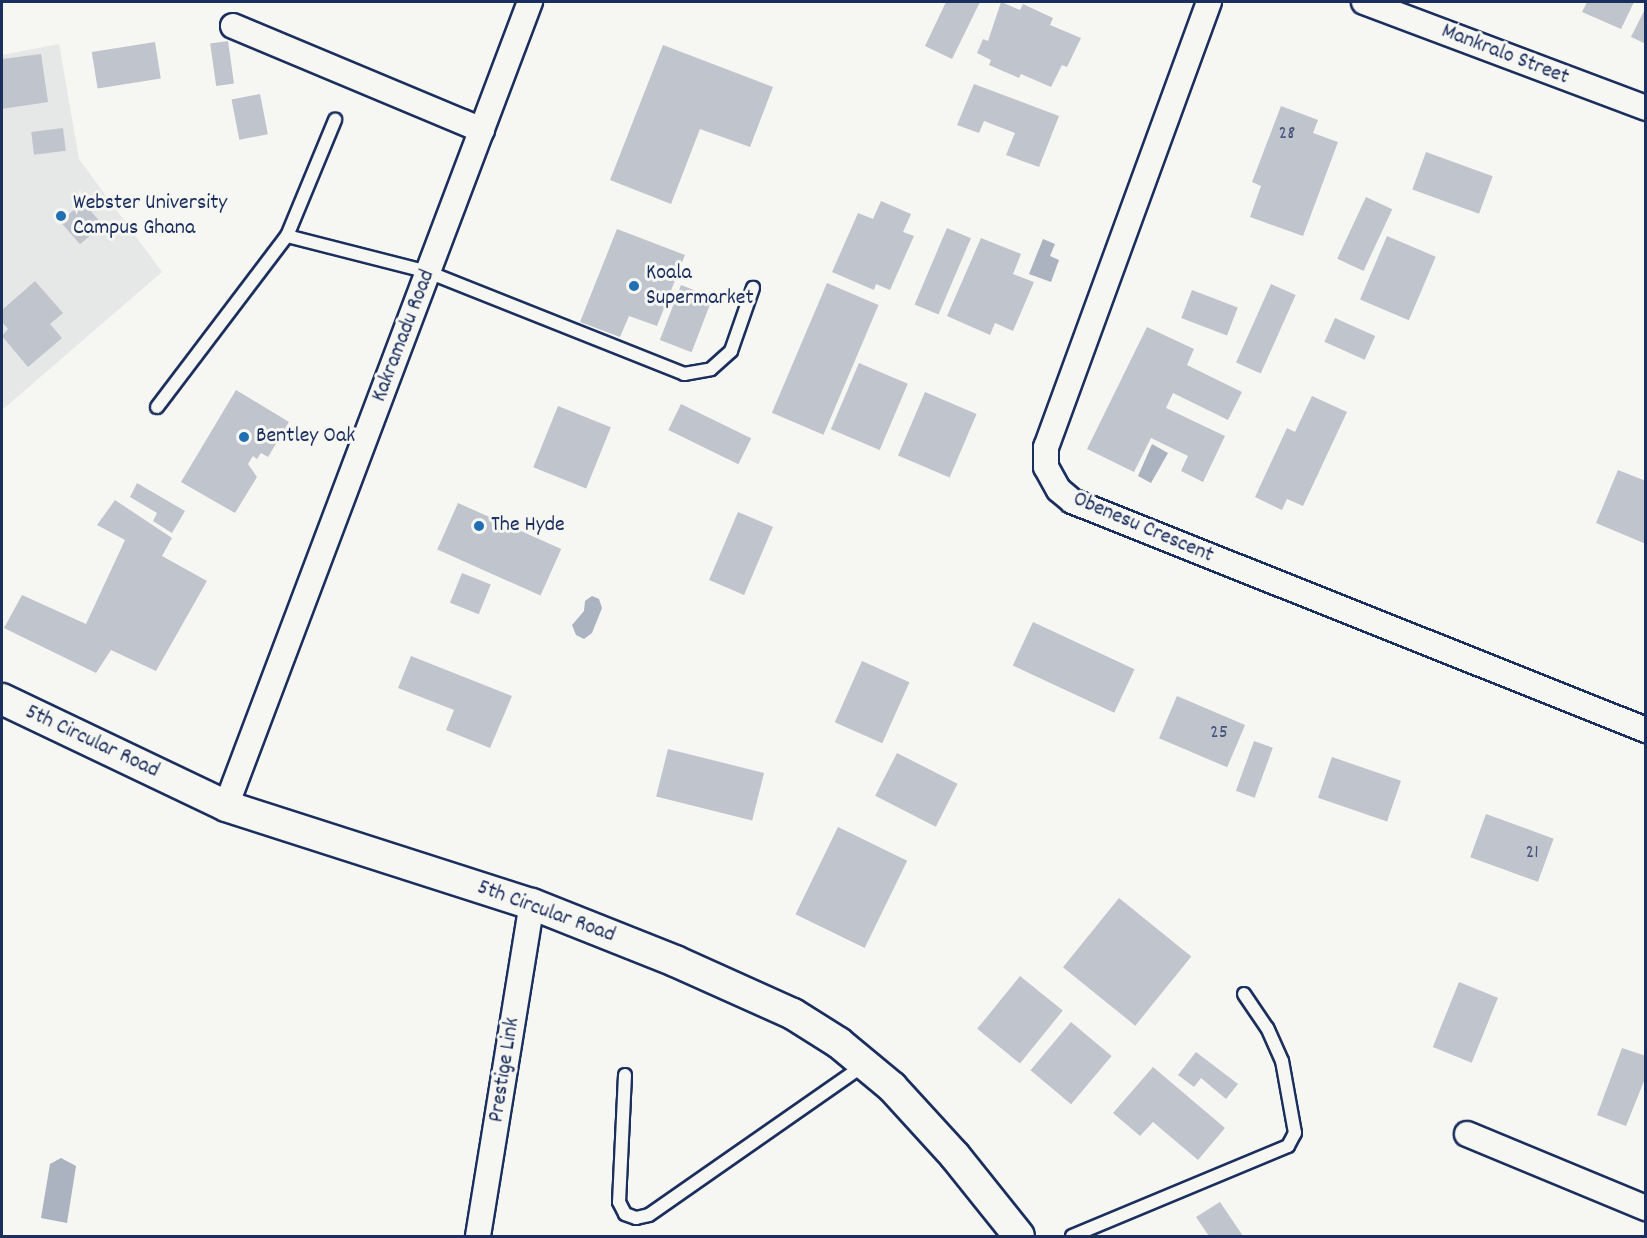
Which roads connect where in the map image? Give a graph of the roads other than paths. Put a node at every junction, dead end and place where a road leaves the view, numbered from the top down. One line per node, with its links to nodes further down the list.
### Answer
1 (530, 2): 7 (street, Kakramadu Road)
2 (1209, 2): 13 (street, Obenesu Crescent)
3 (1364, 2): 5 (street, Mankralo Street)
4 (233, 26): 7 (street)
5 (1646, 108)
6 (335, 120): 8 (lane)
7 (482, 130): 9 (street, Kakramadu Road)
8 (287, 236): 9 (lane); 11 (lane)
9 (428, 272): 10 (lane); 14 (street, Kakramadu Road)
10 (753, 288)
11 (157, 407)
12 (2, 699): 14 (street, 5th Circular Road)
13 (1646, 730)
14 (226, 806): 15 (street, 5th Circular Road)
15 (532, 904): 17 (street, 5th Circular Road); 21 (street, Prestige Link)
16 (1244, 994): 23 (lane)
17 (866, 1064): 18 (lane); 22 (street, 5th Circular Road)
18 (625, 1075)
19 (1467, 1134): 20 (street)
20 (1646, 1208)
21 (478, 1236)
22 (1019, 1236)
23 (1072, 1236)

